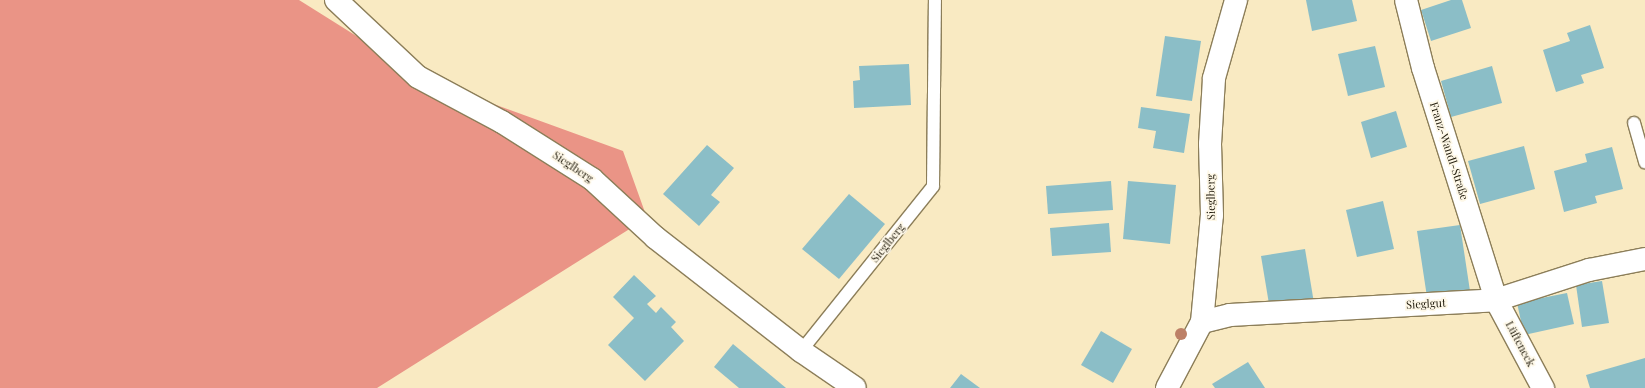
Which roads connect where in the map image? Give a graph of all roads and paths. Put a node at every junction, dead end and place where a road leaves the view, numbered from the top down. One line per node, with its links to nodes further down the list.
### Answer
1 (336, 0): 10 (street, Sieglberg)
2 (935, 0): 10 (lane, Sieglberg)
3 (1236, 0): 9 (street, Sieglberg)
4 (1406, 0): 8 (street, Franz-Wandl-Straße)
5 (1634, 123): 6 (lane)
6 (1645, 162)
7 (1645, 259): 8 (street, Sieglgut)
8 (1496, 300): 9 (street, Sieglgut); 13 (street, Lüfteneck)
9 (1202, 322): 12 (street, Sieglberg)
10 (801, 351): 11 (street, Sieglberg)
11 (855, 388)
12 (1167, 388)
13 (1543, 388)

